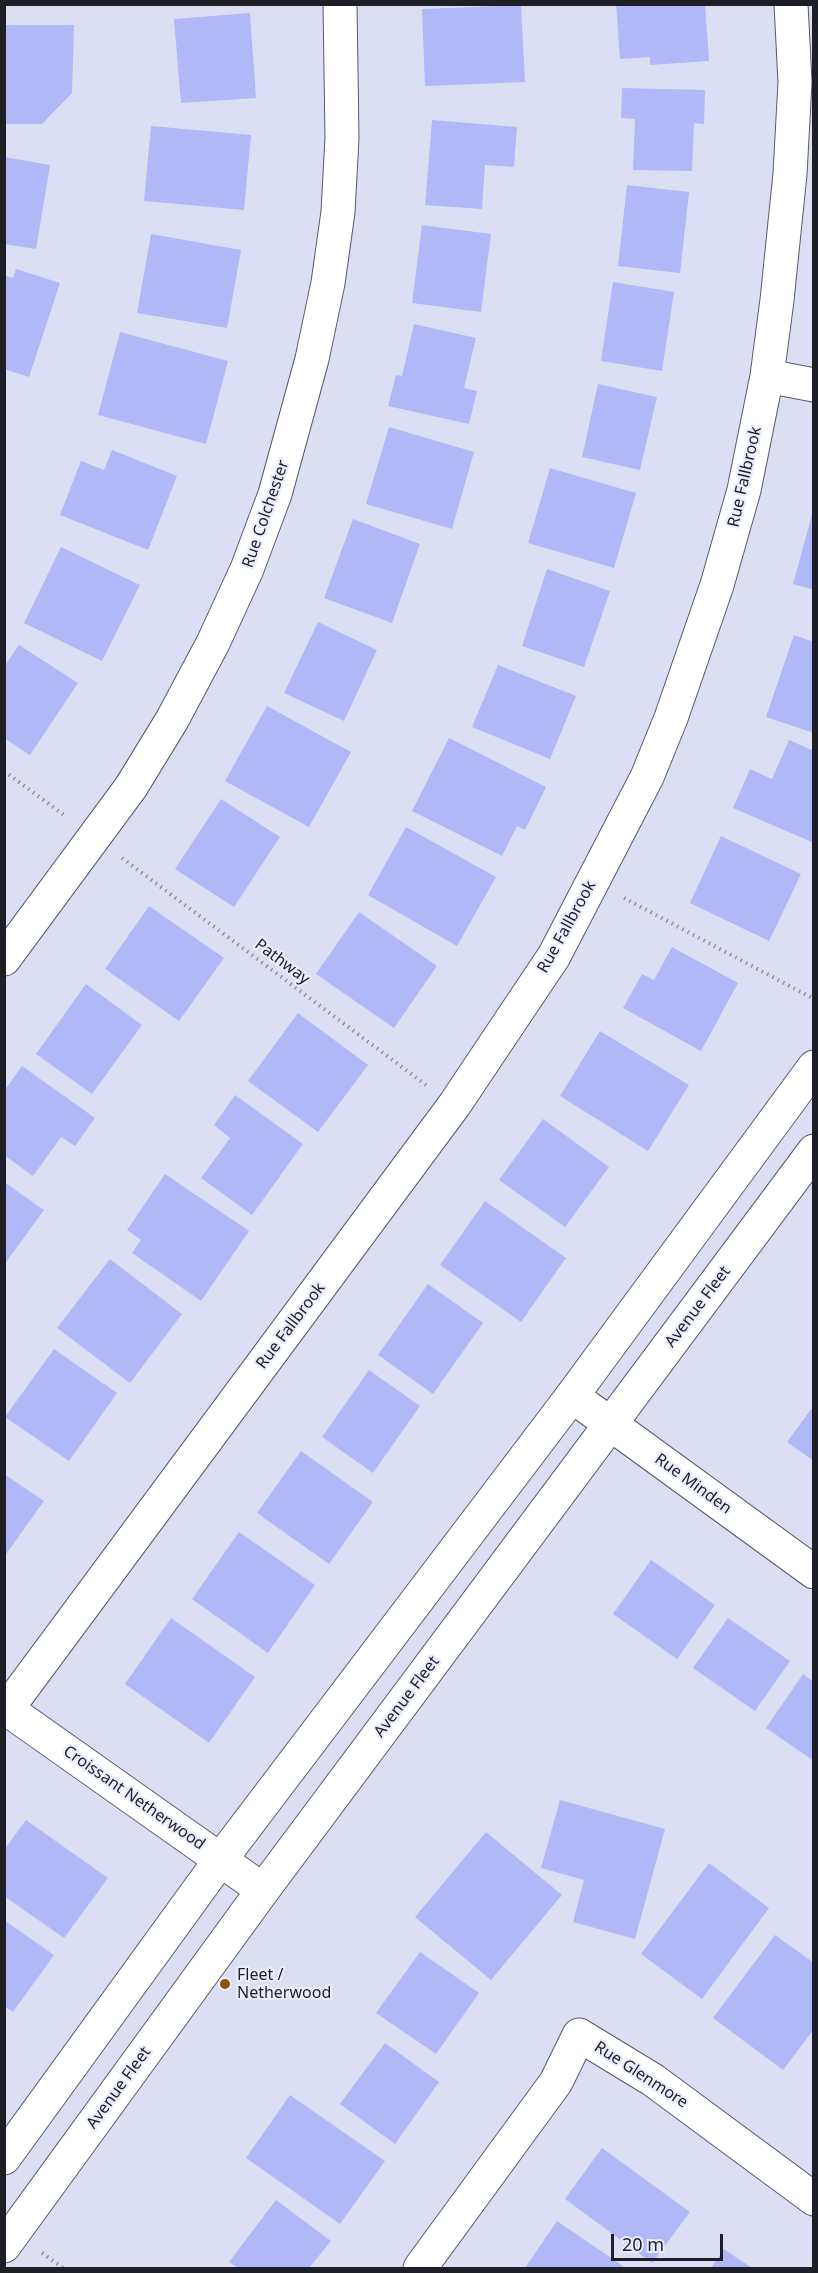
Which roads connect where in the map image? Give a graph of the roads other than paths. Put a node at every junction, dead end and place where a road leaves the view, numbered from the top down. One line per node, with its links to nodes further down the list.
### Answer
1 (340, 4): 5 (street, Rue Colchester)
2 (791, 4): 3 (street, Rue Fallbrook)
3 (767, 375): 4 (street); 11 (street, Rue Fallbrook)
4 (813, 385)
5 (4, 959)
6 (813, 1067): 8 (street)
7 (813, 1151): 9 (street, Avenue Fleet)
8 (572, 1396): 9 (street, Rue Minden); 12 (street)
9 (610, 1425): 10 (street, Rue Minden); 13 (street, Avenue Fleet)
10 (813, 1572)
11 (5, 1710): 12 (street, Croissant Netherwood)
12 (221, 1859): 13 (street, Croissant Netherwood); 14 (street)
13 (263, 1890): 16 (street, Avenue Fleet)
14 (4, 2158)
15 (813, 2199): 17 (street, Rue Glenmore)
16 (20, 2247)
17 (420, 2268)

